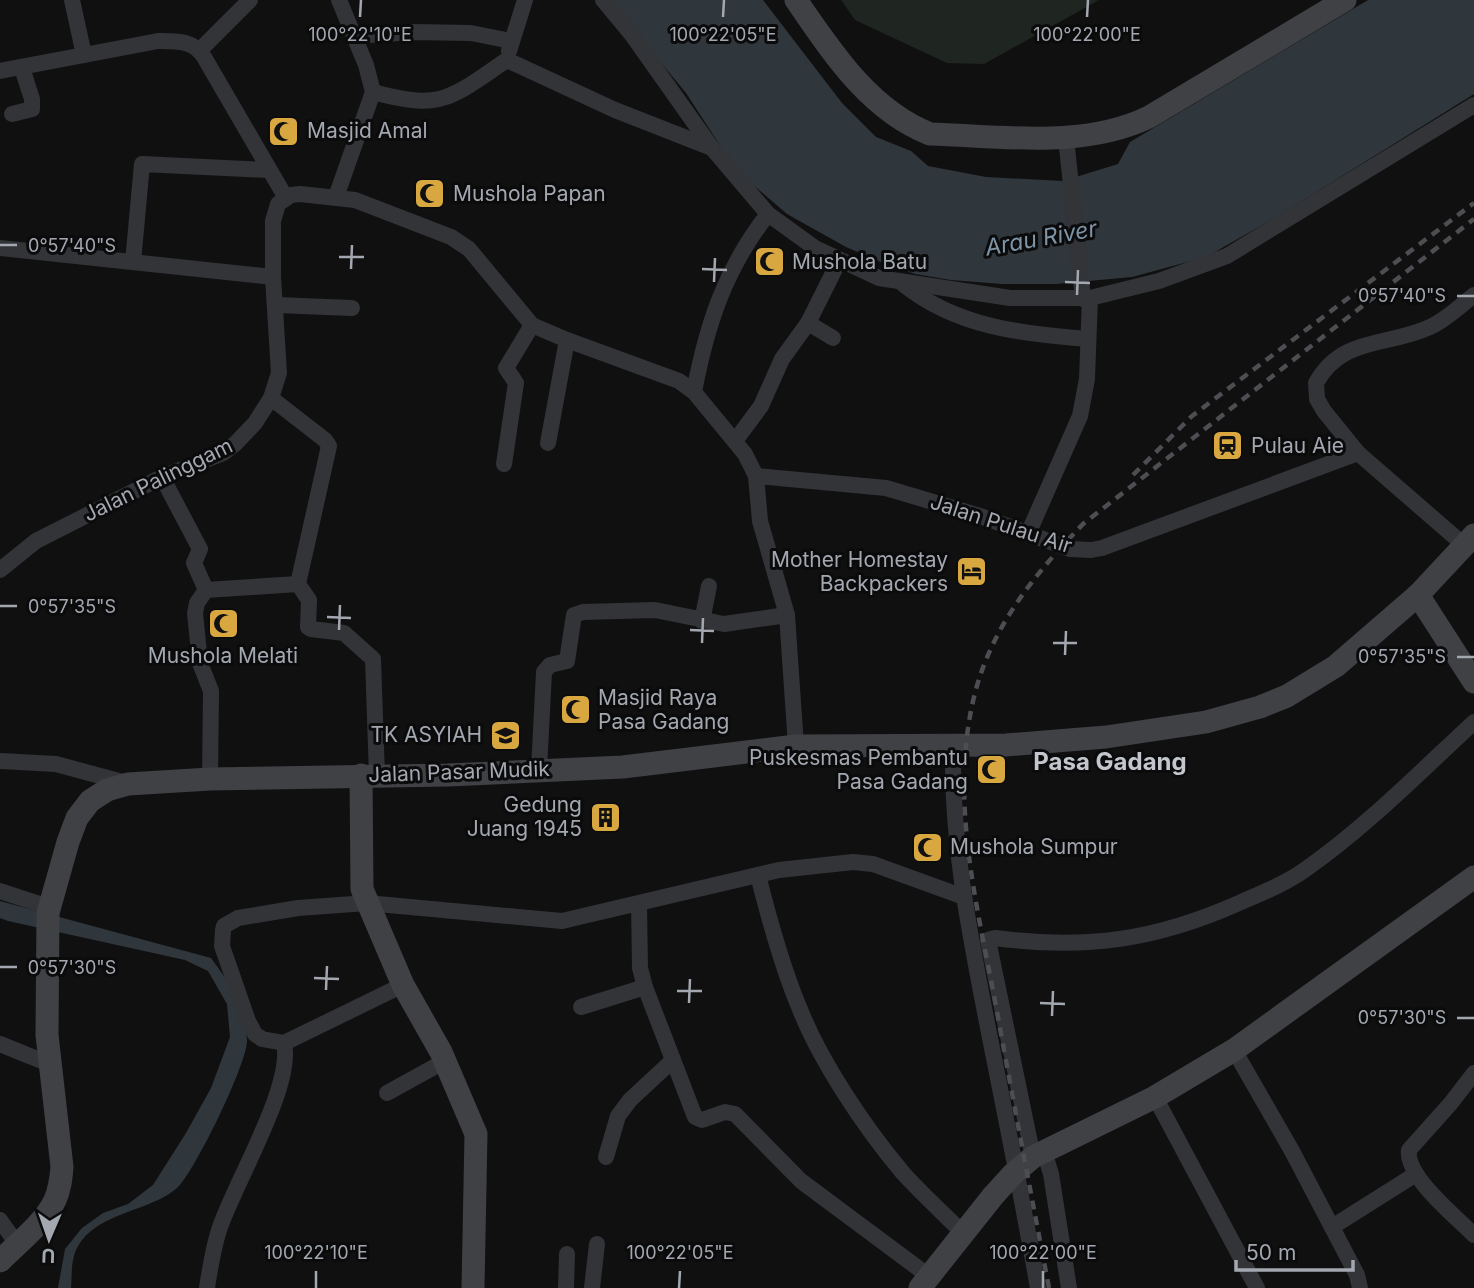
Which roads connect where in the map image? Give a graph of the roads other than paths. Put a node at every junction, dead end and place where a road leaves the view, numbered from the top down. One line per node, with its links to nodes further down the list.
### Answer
1 (72, 0): 11 (street)
2 (250, 0): 10 (street)
3 (339, 0): 8 (street)
4 (525, 0): 9 (street)
5 (603, 0): 19 (street)
6 (796, 0): 18 (main road)
7 (1339, 1): 18 (main road)
8 (355, 36): 9 (street); 15 (street)
9 (511, 41): 12 (street)
10 (200, 50): 11 (street); 20 (street)
11 (84, 55): 13 (street)
12 (507, 60): 15 (street); 19 (street)
13 (22, 68): 14 (street); 17 (street)
14 (0, 71)
15 (373, 92): 21 (street)
16 (1474, 105): 29 (street)
17 (12, 114)
18 (1066, 142): 29 (street)
19 (712, 148): 23 (street)
20 (269, 170): 22 (street); 26 (street)
21 (336, 197): 22 (street); 34 (street)
22 (286, 198): 27 (street, Jalan Palinggam)
23 (768, 214): 25 (street); 38 (street)
24 (0, 248): 26 (street)
25 (839, 261): 28 (street); 33 (street)
26 (133, 262): 27 (street)
27 (273, 277): 31 (street, Jalan Palinggam)
28 (901, 283): 29 (street); 36 (street)
29 (1085, 295): 36 (street)
30 (1474, 295): 42 (street)
31 (276, 305): 32 (street); 39 (street, Jalan Palinggam)
32 (352, 308)
33 (808, 323): 35 (street); 40 (street)
34 (532, 325): 37 (street); 43 (street)
35 (833, 338)
36 (1088, 339): 46 (street)
37 (567, 340): 38 (street); 41 (street)
38 (694, 392): 40 (street)
39 (271, 397): 45 (street, Jalan Palinggam); 49 (street)
40 (734, 441): 44 (street)
41 (548, 443)
42 (1358, 453): 46 (street, Jalan Pulau Air); 47 (street)
43 (505, 464)
44 (756, 476): 46 (street, Jalan Pulau Air); 53 (street)
45 (162, 477): 48 (street, Jalan Palinggam); 51 (street)
46 (1028, 534)
47 (1469, 540): 52 (main road, Jalan Pasar Mudik)
48 (0, 570)
49 (298, 584): 51 (street); 61 (street)
50 (709, 586): 54 (street)
51 (206, 590): 62 (street)
52 (1418, 595): 55 (main road); 57 (main road, Jalan Pasar Mudik)
53 (787, 615): 54 (street); 58 (street)
54 (702, 621): 60 (street)
55 (1474, 682)
56 (1474, 722): 84 (street)
57 (953, 744): 58 (main road, Jalan Pasar Mudik); 67 (street)
58 (796, 746): 60 (main road, Jalan Pasar Mudik)
59 (0, 761): 63 (street)
60 (538, 770): 61 (main road, Jalan Pasar Mudik)
61 (369, 775): 62 (main road, Jalan Pasar Mudik); 68 (main road)
62 (210, 779): 63 (main road, Jalan Pasar Mudik)
63 (128, 784): 70 (main road, Jalan Pasar Mudik)
64 (758, 875): 67 (street); 69 (street); 88 (street)
65 (1474, 877): 76 (main road)
66 (0, 891): 70 (street)
67 (964, 897): 84 (street)
68 (368, 903): 69 (street); 71 (main road); 74 (street)
69 (639, 904): 72 (street)
70 (48, 910): 79 (main road, Jalan Pasar Mudik)
71 (403, 985): 74 (street); 78 (main road)
72 (645, 987): 73 (street); 77 (street)
73 (581, 1007)
74 (284, 1043): 95 (street)
75 (0, 1044): 79 (street)
76 (1234, 1050): 82 (main road); 87 (street)
77 (673, 1060): 83 (street); 94 (street)
78 (445, 1061): 81 (street); 96 (main road)
79 (52, 1065): 90 (main road, Jalan Pasar Mudik)
80 (1474, 1073): 85 (street)
81 (387, 1093)
82 (1155, 1097): 84 (main road); 101 (street)
83 (606, 1157)
84 (1031, 1160): 88 (main road); 99 (street); 100 (street)
85 (1416, 1174): 87 (street); 89 (street)
86 (0, 1220): 90 (street)
87 (1332, 1227): 102 (street)
88 (963, 1233): 94 (main road)
89 (1474, 1236)
90 (17, 1244): 93 (main road, Jalan Pasar Mudik)
91 (597, 1244): 98 (street)
92 (567, 1254): 97 (street)
93 (0, 1261)
94 (925, 1283)
95 (207, 1288)
96 (473, 1288)
97 (566, 1288)
98 (592, 1288)
99 (1038, 1288)
100 (1069, 1288)
101 (1257, 1288)
102 (1360, 1288)

